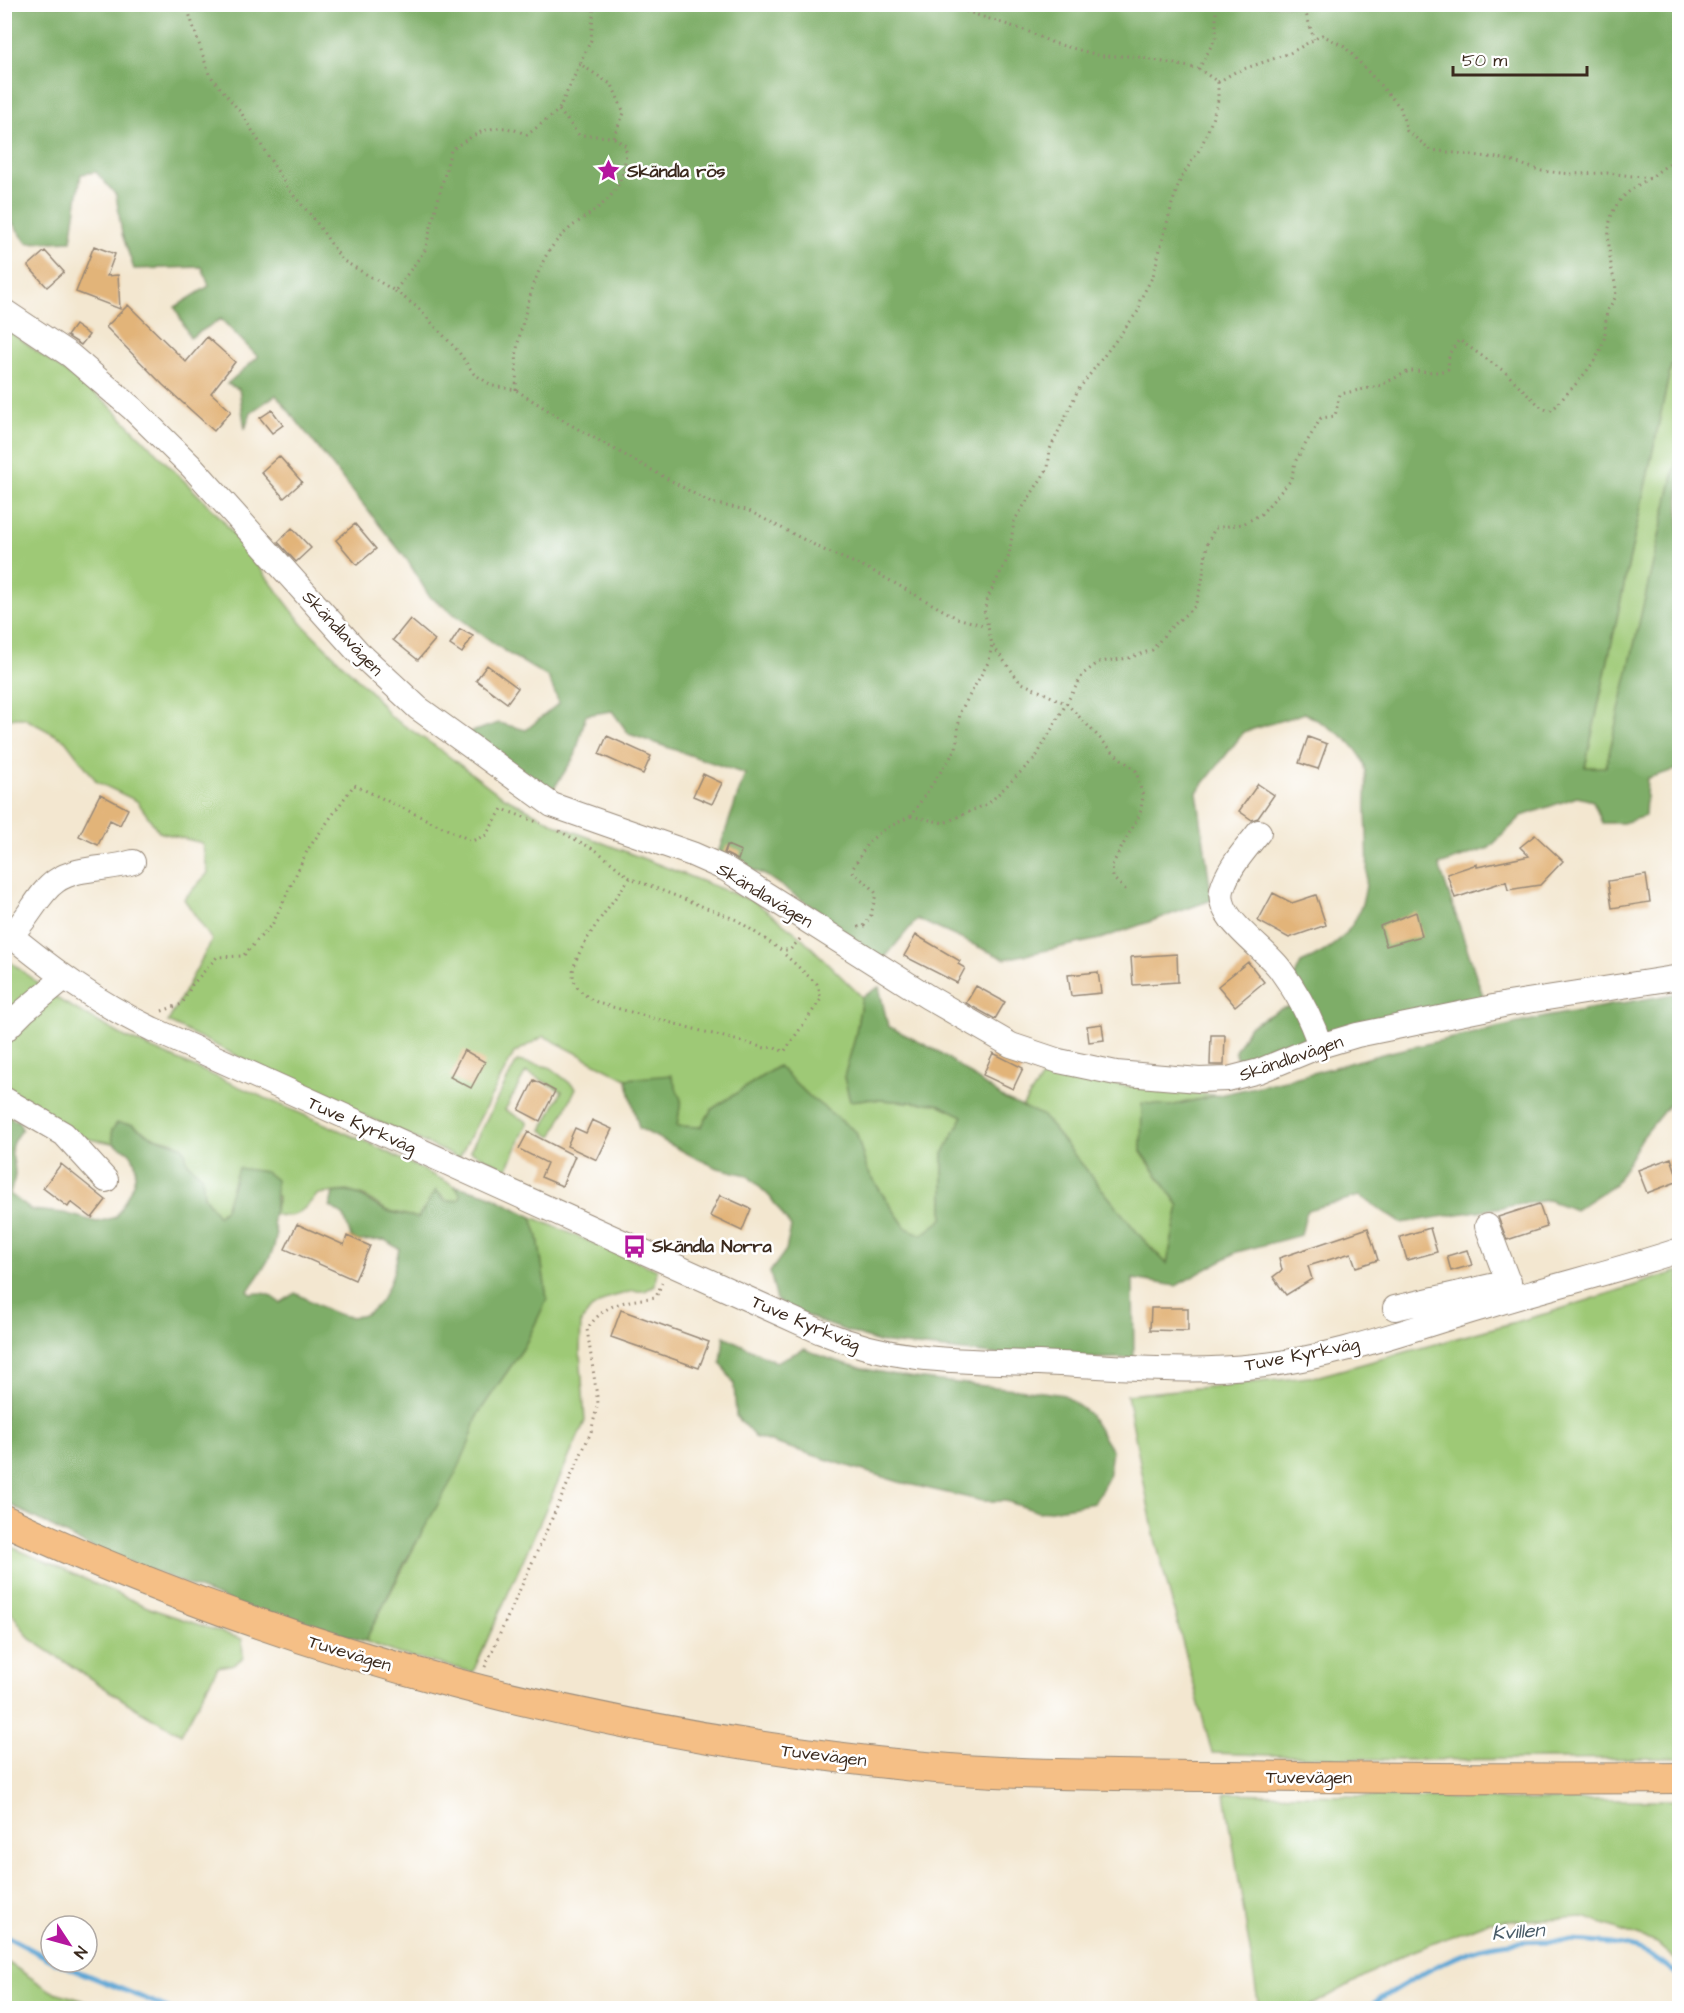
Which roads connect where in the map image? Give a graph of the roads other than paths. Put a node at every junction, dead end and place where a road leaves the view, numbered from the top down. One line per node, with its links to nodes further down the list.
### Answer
1 (4, 311): 8 (street, Skändlavägen)
2 (1259, 832): 8 (street)
3 (133, 862): 4 (street)
4 (7, 932): 6 (street, Tuve Kyrkväg)
5 (1680, 977): 8 (street, Skändlavägen)
6 (64, 978): 7 (street); 13 (street, Tuve Kyrkväg)
7 (4, 1031)
8 (1320, 1046)
9 (4, 1098): 10 (street)
10 (106, 1180)
11 (1488, 1226): 13 (street)
12 (1680, 1250): 13 (street, Tuve Kyrkväg)
13 (1511, 1290): 14 (street)
14 (1395, 1308)
15 (4, 1520): 16 (main road, Tuvevägen)
16 (1680, 1778)

